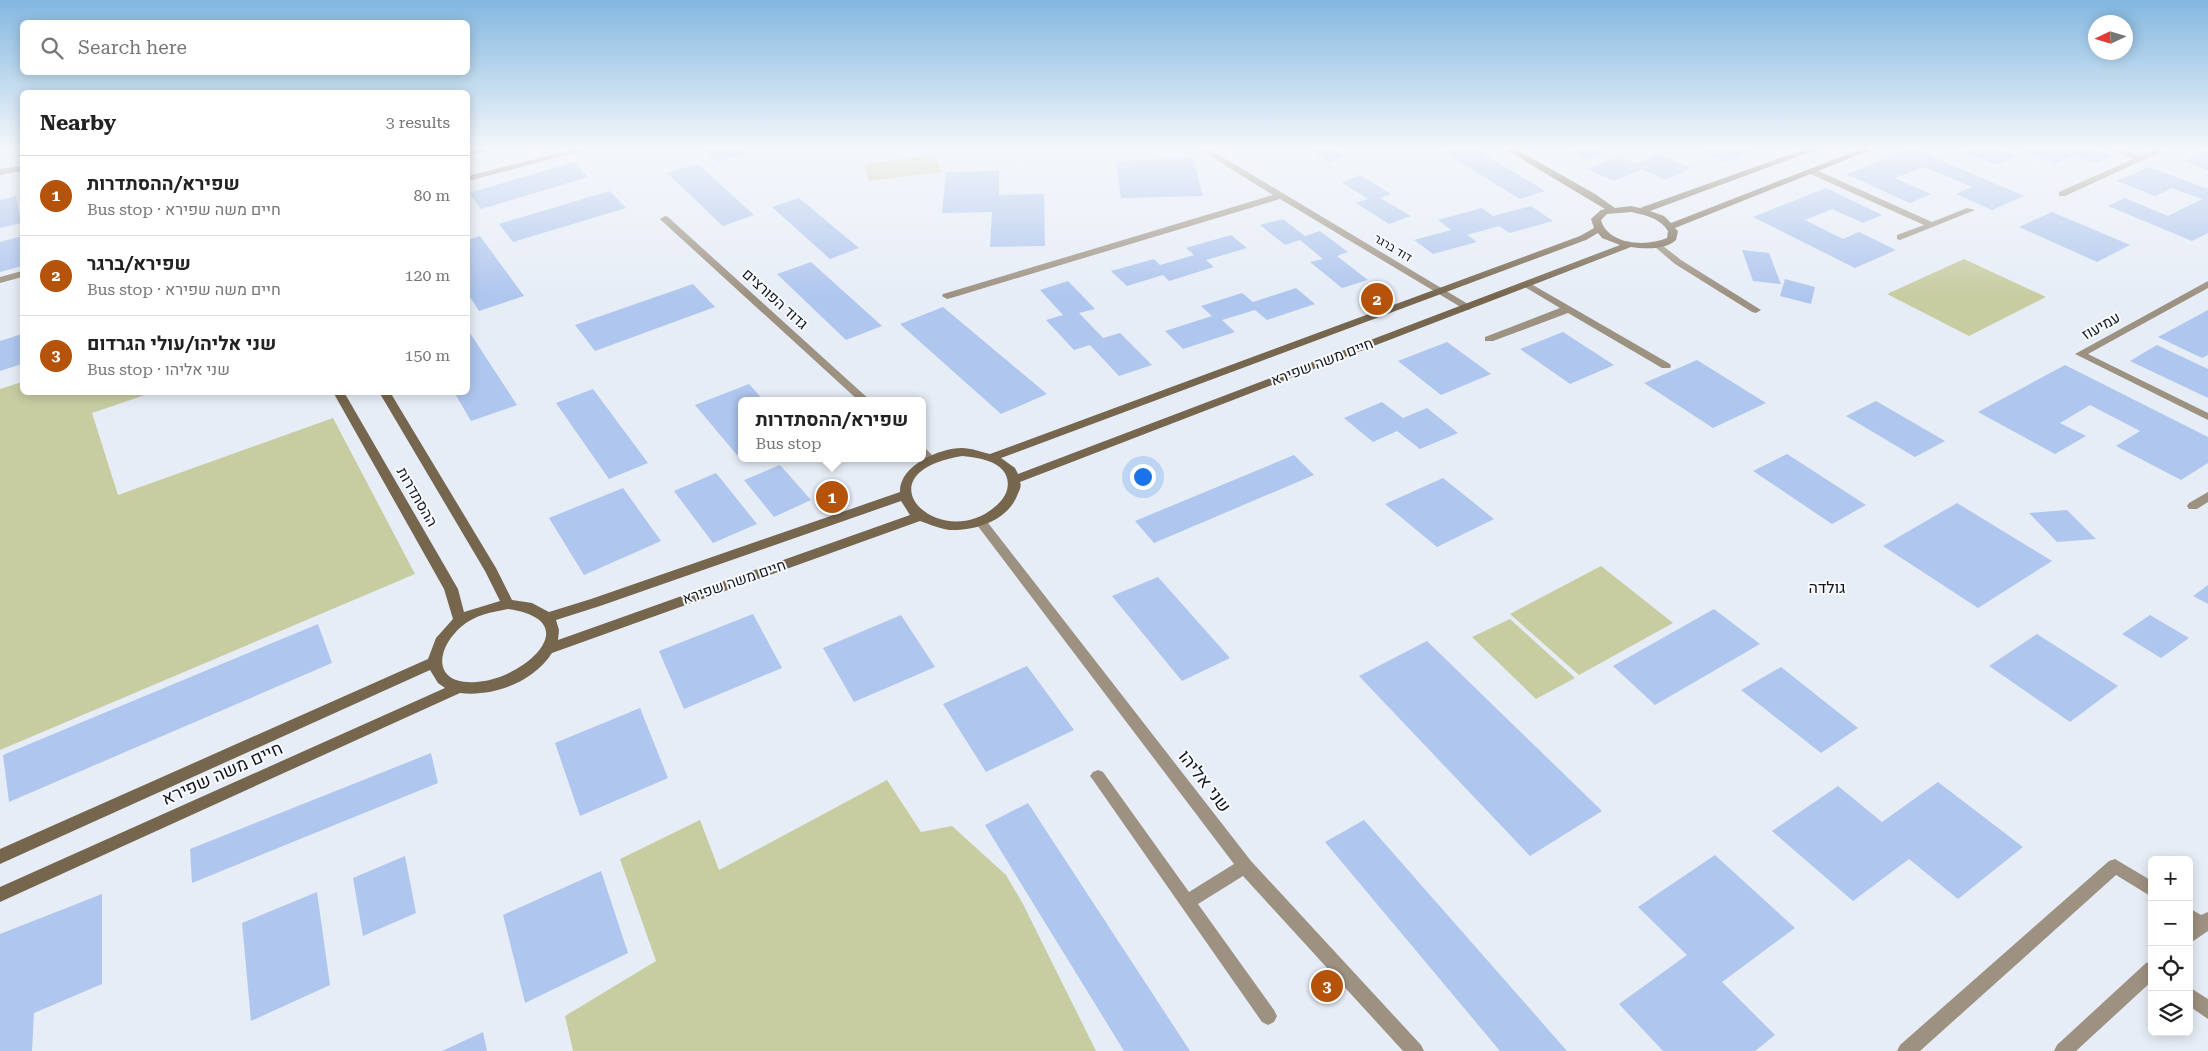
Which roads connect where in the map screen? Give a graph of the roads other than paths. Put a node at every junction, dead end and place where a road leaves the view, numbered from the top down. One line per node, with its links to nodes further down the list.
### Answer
1 (1275, 198): 22 (street)
2 (1285, 198): 21 (street, דוד ברגר)
3 (1592, 198): 7 (street)
4 (1678, 198): 9 (street)
5 (1742, 198): 12 (street)
6 (1872, 198): 11 (street)
7 (1612, 210): 9 (street); 13 (street)
8 (1970, 210): 11 (street)
9 (1642, 211): 12 (street)
10 (665, 219): 30 (street, גדוד הפורצים)
11 (1932, 225): 14 (street)
12 (1671, 226): 16 (street)
13 (1599, 229): 15 (street); 21 (street, חיים משה שפירא)
14 (1900, 237)
15 (1629, 245): 16 (street); 19 (street, חיים משה שפירא)
16 (1658, 245): 25 (street)
17 (20, 275): 18 (street)
18 (0, 280)
19 (1526, 284): 23 (street, חיים משה שפירא); 24 (street)
20 (2208, 284): 31 (street, עמיעוז)
21 (1443, 292): 23 (street, דוד ברגר); 33 (street, חיים משה שפירא)
22 (947, 296)
23 (1468, 307): 35 (street, חיים משה שפירא)
24 (1568, 309): 26 (street); 27 (street)
25 (1756, 310)
26 (1489, 339)
27 (1666, 366)
28 (340, 395): 43 (street, ההסתדרות)
29 (386, 395): 41 (street, ההסתדרות)
30 (862, 397)
31 (2208, 417)
32 (926, 456): 33 (street)
33 (992, 457): 35 (street)
34 (921, 462): 36 (street)
35 (1014, 479): 40 (street)
36 (905, 494): 39 (street); 42 (street, חיים משה שפירא)
37 (2208, 496): 38 (street)
38 (2193, 506)
39 (920, 516): 40 (street); 44 (street, חיים משה שפירא)
40 (980, 522): 49 (street, שני אליהו)
41 (508, 604): 42 (street); 43 (street)
42 (548, 617): 44 (street)
43 (460, 621): 45 (street)
44 (548, 649): 46 (street)
45 (434, 662): 46 (street); 48 (street, חיים משה שפירא)
46 (460, 688): 51 (street, חיים משה שפירא)
47 (1098, 776): 52 (street)
48 (0, 857)
49 (1245, 866): 52 (street); 57 (street, שני אליהו)
50 (2148, 887): 58 (street)
51 (0, 896)
52 (1187, 902): 56 (street)
53 (2148, 973): 59 (street)
54 (2193, 998): 55 (street)
55 (2208, 1010)
56 (1268, 1016)
57 (1414, 1051)
58 (1906, 1051)
59 (2063, 1051)

